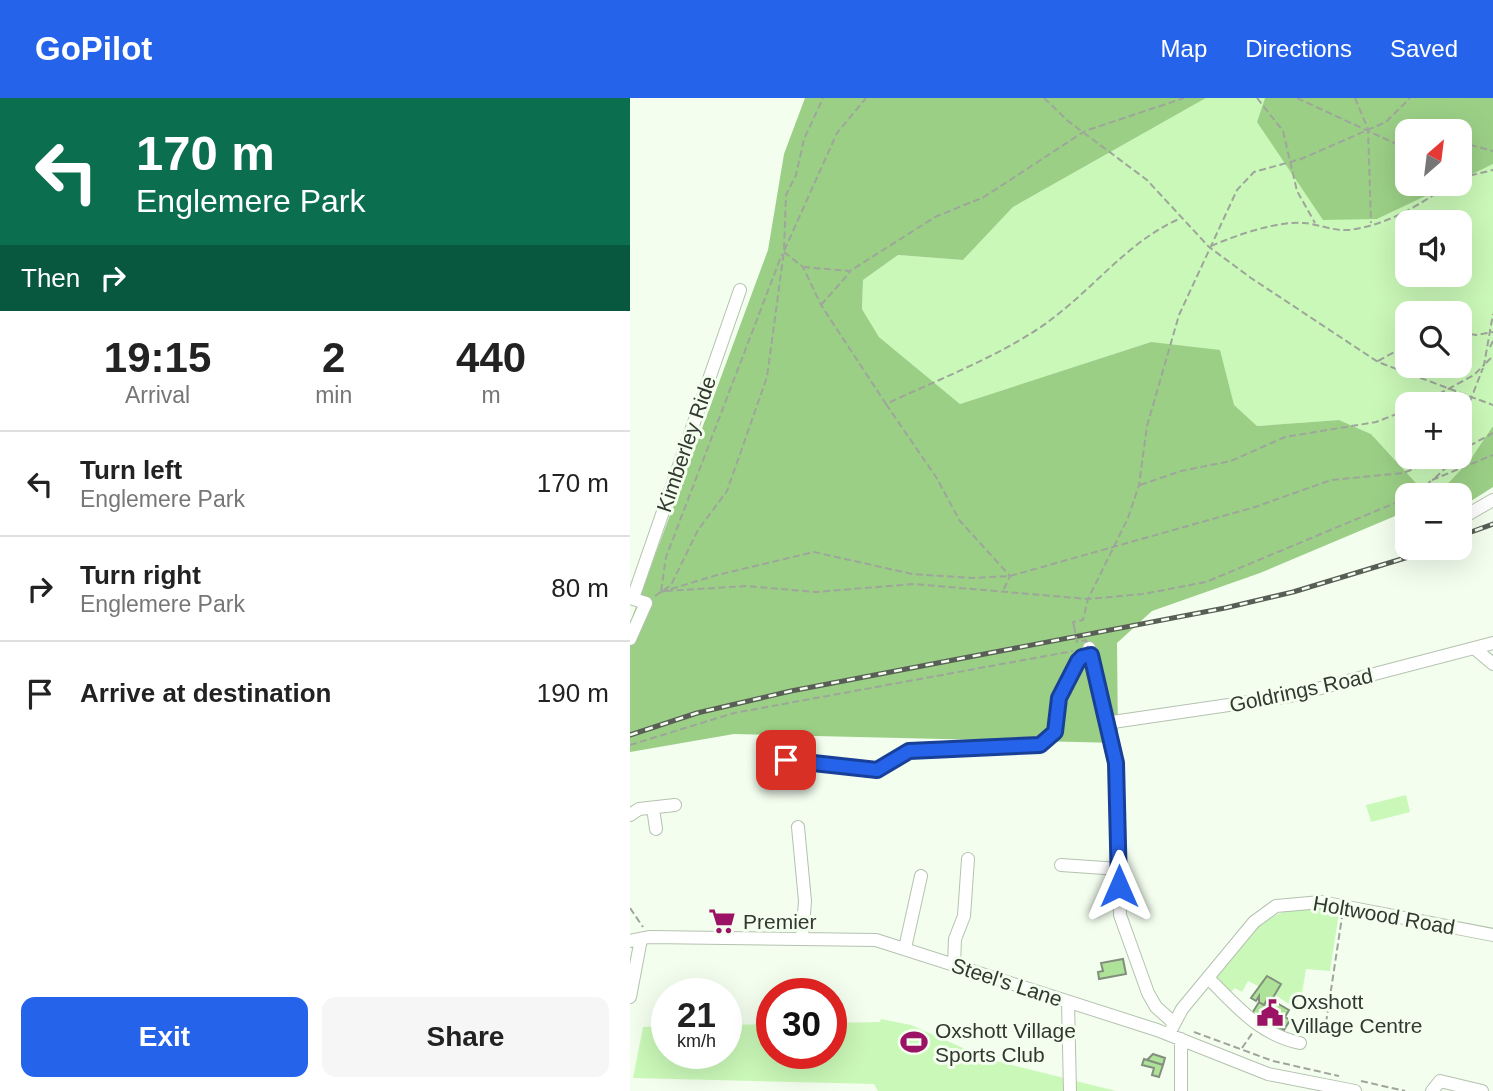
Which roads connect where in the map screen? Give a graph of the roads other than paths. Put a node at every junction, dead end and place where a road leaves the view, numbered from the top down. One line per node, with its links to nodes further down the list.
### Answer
1 (740, 290): 4 (street, Kimberley Ride)
2 (1493, 500): 3 (street)
3 (1472, 512)
4 (636, 600): 5 (street, Kimberley Ride)
5 (630, 639)
6 (1493, 643): 7 (street, Goldrings Road)
7 (1474, 648): 8 (street); 9 (street, Goldrings Road)
8 (1493, 664)
9 (1106, 723): 10 (street); 18 (street)
10 (786, 760)
11 (675, 805): 12 (street)
12 (653, 808): 13 (street); 15 (street)
13 (630, 815)
14 (798, 827): 21 (street)
15 (656, 829)
16 (968, 859): 24 (street)
17 (1061, 865): 18 (street)
18 (1119, 869): 28 (street)
19 (921, 876): 23 (street)
20 (1493, 935): 25 (street, Holtwood Road)
21 (802, 938): 22 (street, Steel's Lane); 23 (street, Steel's Lane)
22 (640, 939): 26 (street)
23 (905, 948): 24 (street, Steel's Lane)
24 (954, 965): 27 (street, Steel's Lane)
25 (1208, 978): 28 (street, Holtwood Road); 29 (street)
26 (630, 997)
27 (1068, 1002): 28 (street, Steel's Lane); 31 (street)
28 (1174, 1032): 30 (street, Steel's Lane); 32 (street)
29 (1300, 1043)
30 (1357, 1086)
31 (1070, 1091)
32 (1181, 1091)
33 (1432, 1091): 34 (street)
34 (1482, 1091)

